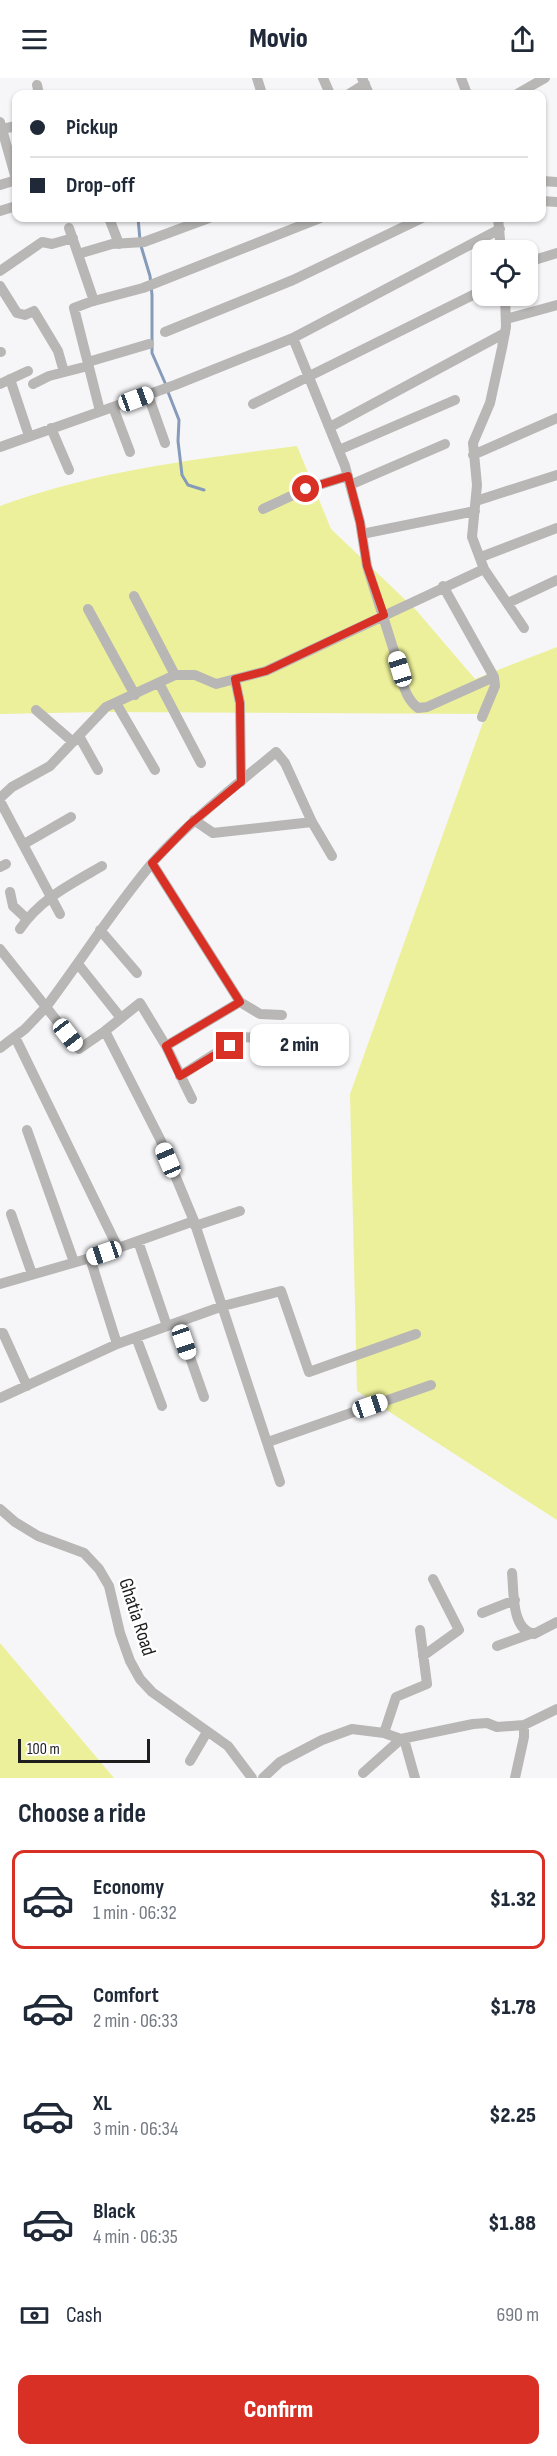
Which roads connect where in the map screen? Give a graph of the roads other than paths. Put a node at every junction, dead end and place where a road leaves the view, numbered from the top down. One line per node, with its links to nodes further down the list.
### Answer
1 (545, 78): 2 (street)
2 (528, 82)
3 (2, 133): 4 (street)
4 (12, 160)
5 (111, 222): 11 (street)
6 (198, 222): 11 (street)
7 (310, 222): 19 (street)
8 (414, 222): 23 (street)
9 (499, 223): 10 (street); 25 (street)
10 (500, 240)
11 (119, 244): 13 (street)
12 (557, 253): 14 (street)
13 (78, 254): 15 (street); 19 (street)
14 (538, 258)
15 (0, 271)
16 (0, 286): 18 (street)
17 (472, 296): 30 (street)
18 (4, 301): 29 (street)
19 (94, 301): 27 (street)
20 (557, 305): 22 (street)
21 (505, 306): 22 (street)
22 (506, 319): 24 (street)
23 (165, 332)
24 (505, 333): 39 (street); 47 (street)
25 (293, 338): 30 (street); 33 (street)
26 (149, 344): 27 (street)
27 (88, 364): 29 (street); 37 (street)
28 (28, 371): 31 (street)
29 (64, 372): 32 (street)
30 (309, 378): 35 (street); 39 (street)
31 (5, 382): 41 (street)
32 (33, 384)
33 (148, 394): 36 (street); 42 (street)
34 (455, 400): 45 (street)
35 (252, 404)
36 (113, 407): 37 (street); 46 (street)
37 (100, 411): 40 (street)
38 (557, 418): 47 (street)
39 (330, 427): 45 (street)
40 (51, 428): 41 (street); 48 (street)
41 (29, 436): 44 (street)
42 (165, 443)
43 (444, 444): 50 (street)
44 (0, 447)
45 (339, 450): 50 (street)
46 (130, 452)
47 (473, 455): 51 (street)
48 (69, 470)
49 (557, 475): 51 (street)
50 (349, 481): 52 (street); 54 (street)
51 (475, 506): 54 (street); 55 (street)
52 (262, 509)
53 (557, 528): 55 (street)
54 (362, 534): 62 (street)
55 (481, 556): 56 (street)
56 (484, 569): 58 (street); 60 (street)
57 (557, 580): 60 (street)
58 (443, 586): 62 (street); 65 (street)
59 (134, 596): 64 (street)
60 (508, 603): 63 (street)
61 (88, 609): 68 (street)
62 (384, 615): 65 (street); 66 (street)
63 (524, 628)
64 (175, 675): 66 (street); 67 (street)
65 (494, 677): 71 (street)
66 (235, 679): 76 (street)
67 (159, 682): 68 (street); 73 (street)
68 (135, 694): 69 (street)
69 (116, 703): 72 (street); 75 (street)
70 (36, 710): 72 (street)
71 (482, 717)
72 (76, 739): 74 (street); 77 (street)
73 (201, 763)
74 (99, 770)
75 (155, 770)
76 (241, 782): 79 (street); 80 (street)
77 (0, 799): 81 (street)
78 (71, 817): 81 (street)
79 (194, 820): 80 (street); 83 (street)
80 (312, 822): 82 (street)
81 (24, 844): 86 (street)
82 (332, 856)
83 (152, 863): 90 (street); 94 (street)
84 (102, 866): 86 (street)
85 (6, 896): 88 (street)
86 (51, 896): 87 (street); 88 (street)
87 (60, 914)
88 (27, 919): 89 (street)
89 (20, 929)
90 (100, 930): 92 (street); 93 (street)
91 (0, 949): 95 (street)
92 (78, 964): 95 (street); 97 (street)
93 (137, 973)
94 (240, 1002): 96 (street); 101 (street)
95 (46, 1007): 98 (street); 99 (street)
96 (282, 1014)
97 (122, 1018): 98 (street); 101 (street)
98 (105, 1031): 108 (street)
99 (15, 1037): 102 (street); 110 (street)
100 (295, 1040): 103 (street)
101 (166, 1046): 103 (street)
102 (0, 1048)
103 (180, 1076): 104 (street)
104 (192, 1100)
105 (27, 1130): 112 (street)
106 (240, 1211): 108 (street)
107 (11, 1214): 113 (street)
108 (194, 1224): 109 (street); 115 (street)
109 (138, 1241): 110 (street); 116 (street)
110 (118, 1248): 111 (street)
111 (90, 1258): 112 (street); 120 (street)
112 (74, 1262): 113 (street)
113 (32, 1274): 114 (street)
114 (0, 1284)
115 (223, 1306): 116 (street); 118 (street); 126 (street)
116 (172, 1325): 119 (street); 123 (street)
117 (0, 1333): 122 (street)
118 (416, 1334)
119 (136, 1337): 120 (street); 125 (street)
120 (117, 1344): 122 (street)
121 (431, 1385): 126 (street)
122 (27, 1386): 124 (street)
123 (204, 1397)
124 (0, 1398)
125 (162, 1406)
126 (268, 1442): 127 (street)
127 (280, 1482)
128 (0, 1509): 140 (street, Ghatia Road)
129 (512, 1573): 131 (street)
130 (433, 1579): 137 (street)
131 (515, 1600): 132 (street); 135 (street)
132 (482, 1613)
133 (557, 1622): 135 (street)
134 (420, 1630): 137 (street)
135 (530, 1634): 136 (street)
136 (497, 1646)
137 (423, 1656): 141 (street)
138 (557, 1709): 139 (street)
139 (524, 1725): 142 (street); 148 (street)
140 (207, 1732): 143 (street); 145 (street, Ghatia Road)
141 (384, 1733): 142 (street); 146 (street)
142 (402, 1739): 144 (street); 147 (street)
143 (190, 1761)
144 (363, 1773)
145 (252, 1778)
146 (263, 1778)
147 (416, 1778)
148 (515, 1778)

